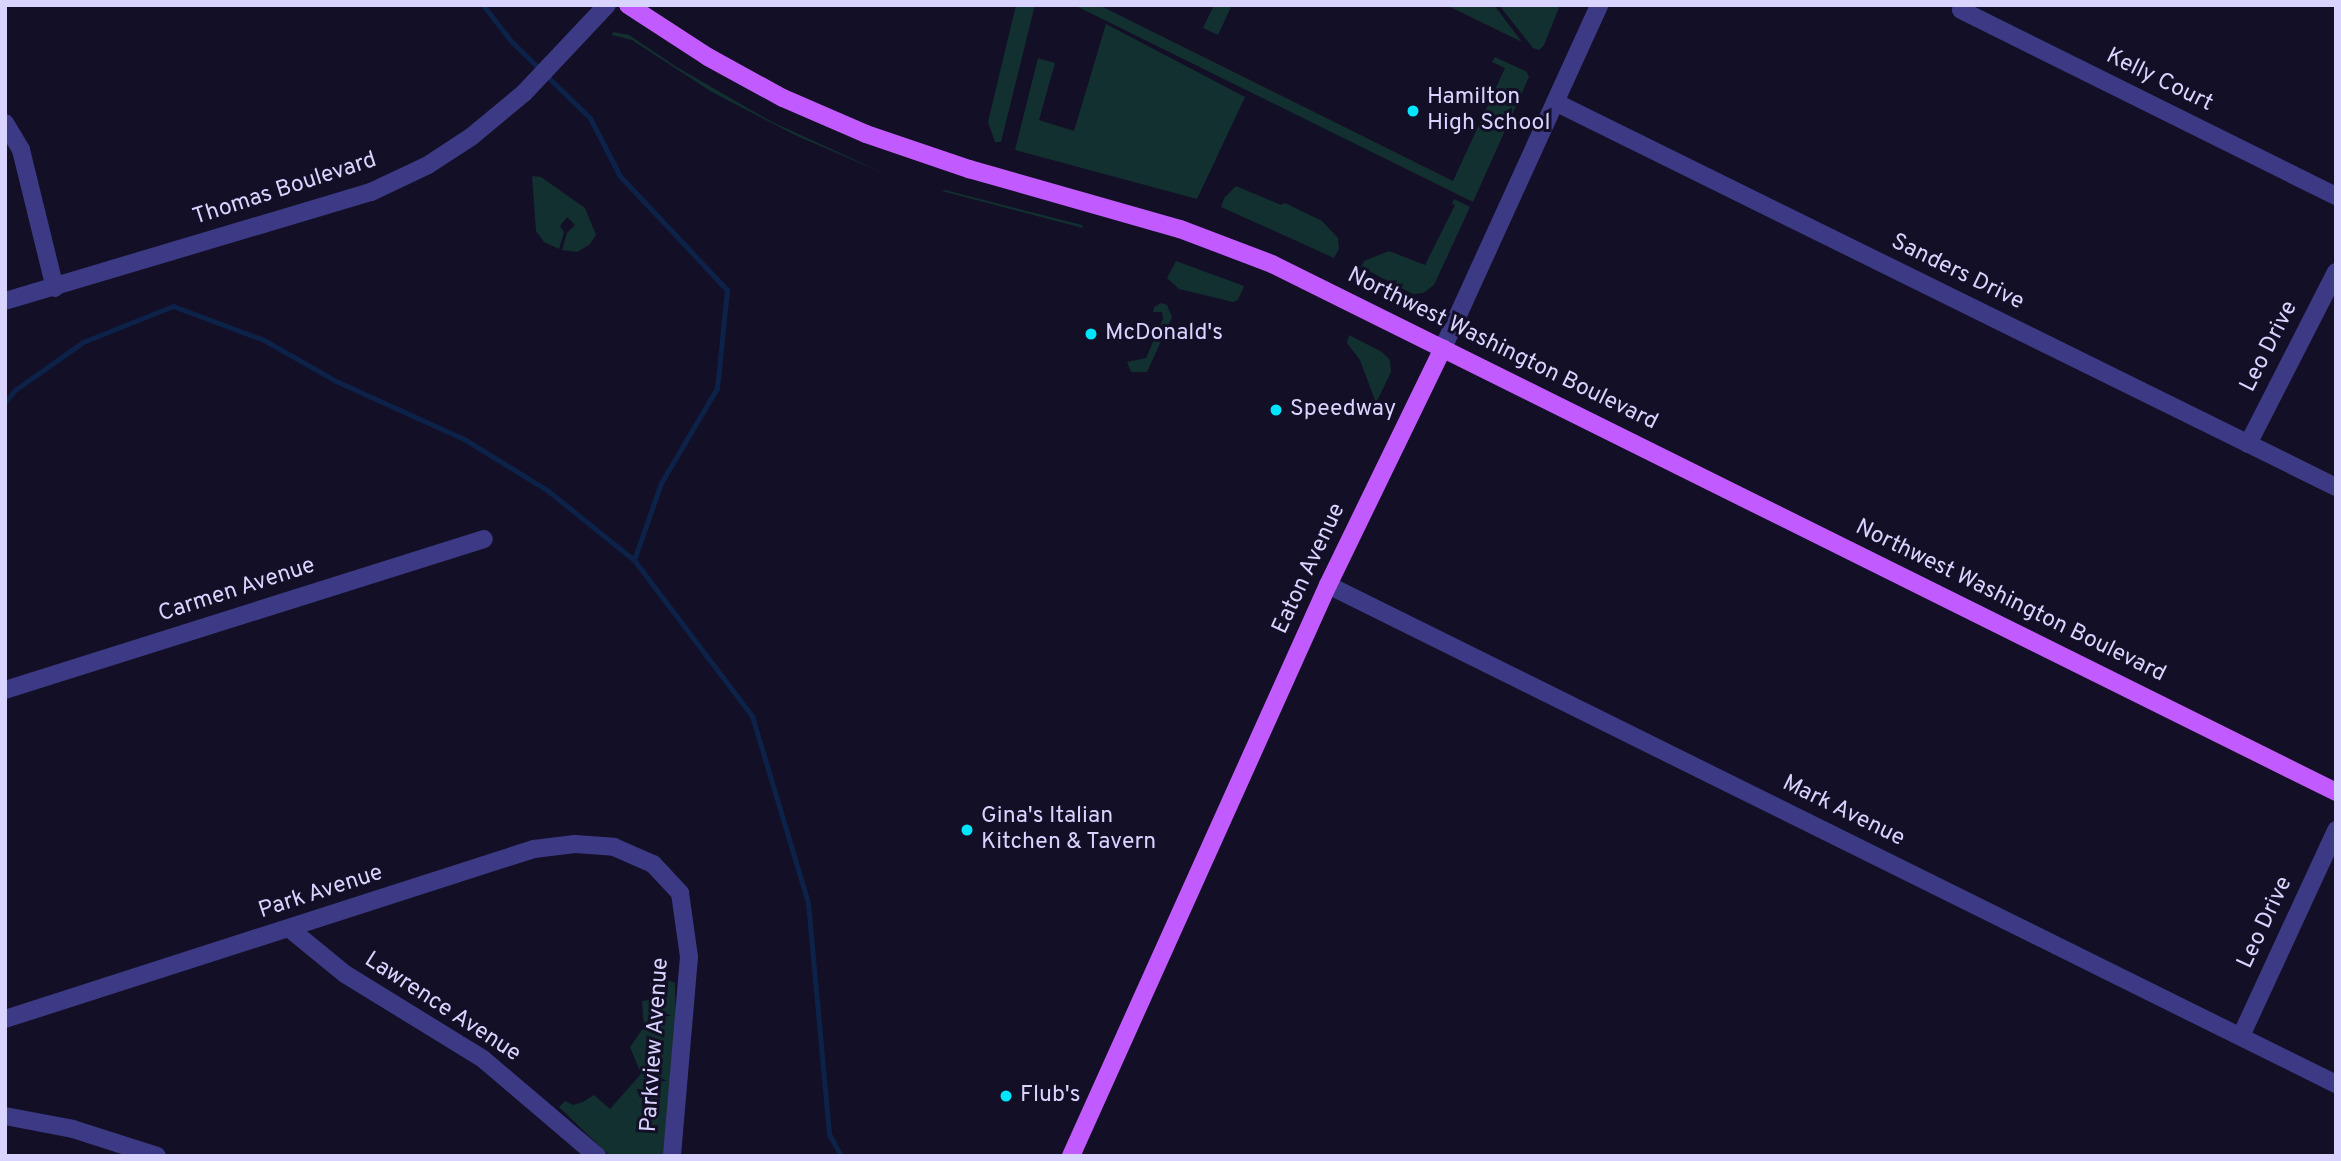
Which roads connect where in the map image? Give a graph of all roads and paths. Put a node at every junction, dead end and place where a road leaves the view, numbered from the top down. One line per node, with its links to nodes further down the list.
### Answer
1 (607, 5): 9 (street, Thomas Boulevard)
2 (628, 5): 11 (main road, Northwest Washington Boulevard)
3 (1599, 5): 5 (street, Eaton Avenue)
4 (1961, 10): 7 (street, Kelly Court)
5 (1557, 103): 11 (street, Eaton Avenue); 12 (street, Sanders Drive)
6 (5, 123): 9 (street)
7 (2336, 196)
8 (2336, 272): 12 (street, Leo Drive)
9 (55, 288): 10 (street, Thomas Boulevard)
10 (5, 300)
11 (1443, 348): 15 (main road, Eaton Avenue); 17 (main road, Northwest Washington Boulevard)
12 (2248, 444): 13 (street, Sanders Drive)
13 (2336, 488)
14 (484, 539): 16 (street, Carmen Avenue)
15 (1328, 585): 22 (street, Mark Avenue); 28 (main road, Eaton Avenue)
16 (5, 690)
17 (2336, 792)
18 (2336, 830): 22 (street, Leo Drive)
19 (653, 864): 20 (street, Park Avenue); 27 (street, Parkview Avenue)
20 (290, 929): 21 (street, Park Avenue); 26 (street, Lawrence Avenue)
21 (5, 1018)
22 (2241, 1036): 23 (street, Mark Avenue)
23 (2336, 1084)
24 (5, 1116): 25 (street)
25 (157, 1156)
26 (597, 1156)
27 (671, 1156)
28 (1070, 1156)

